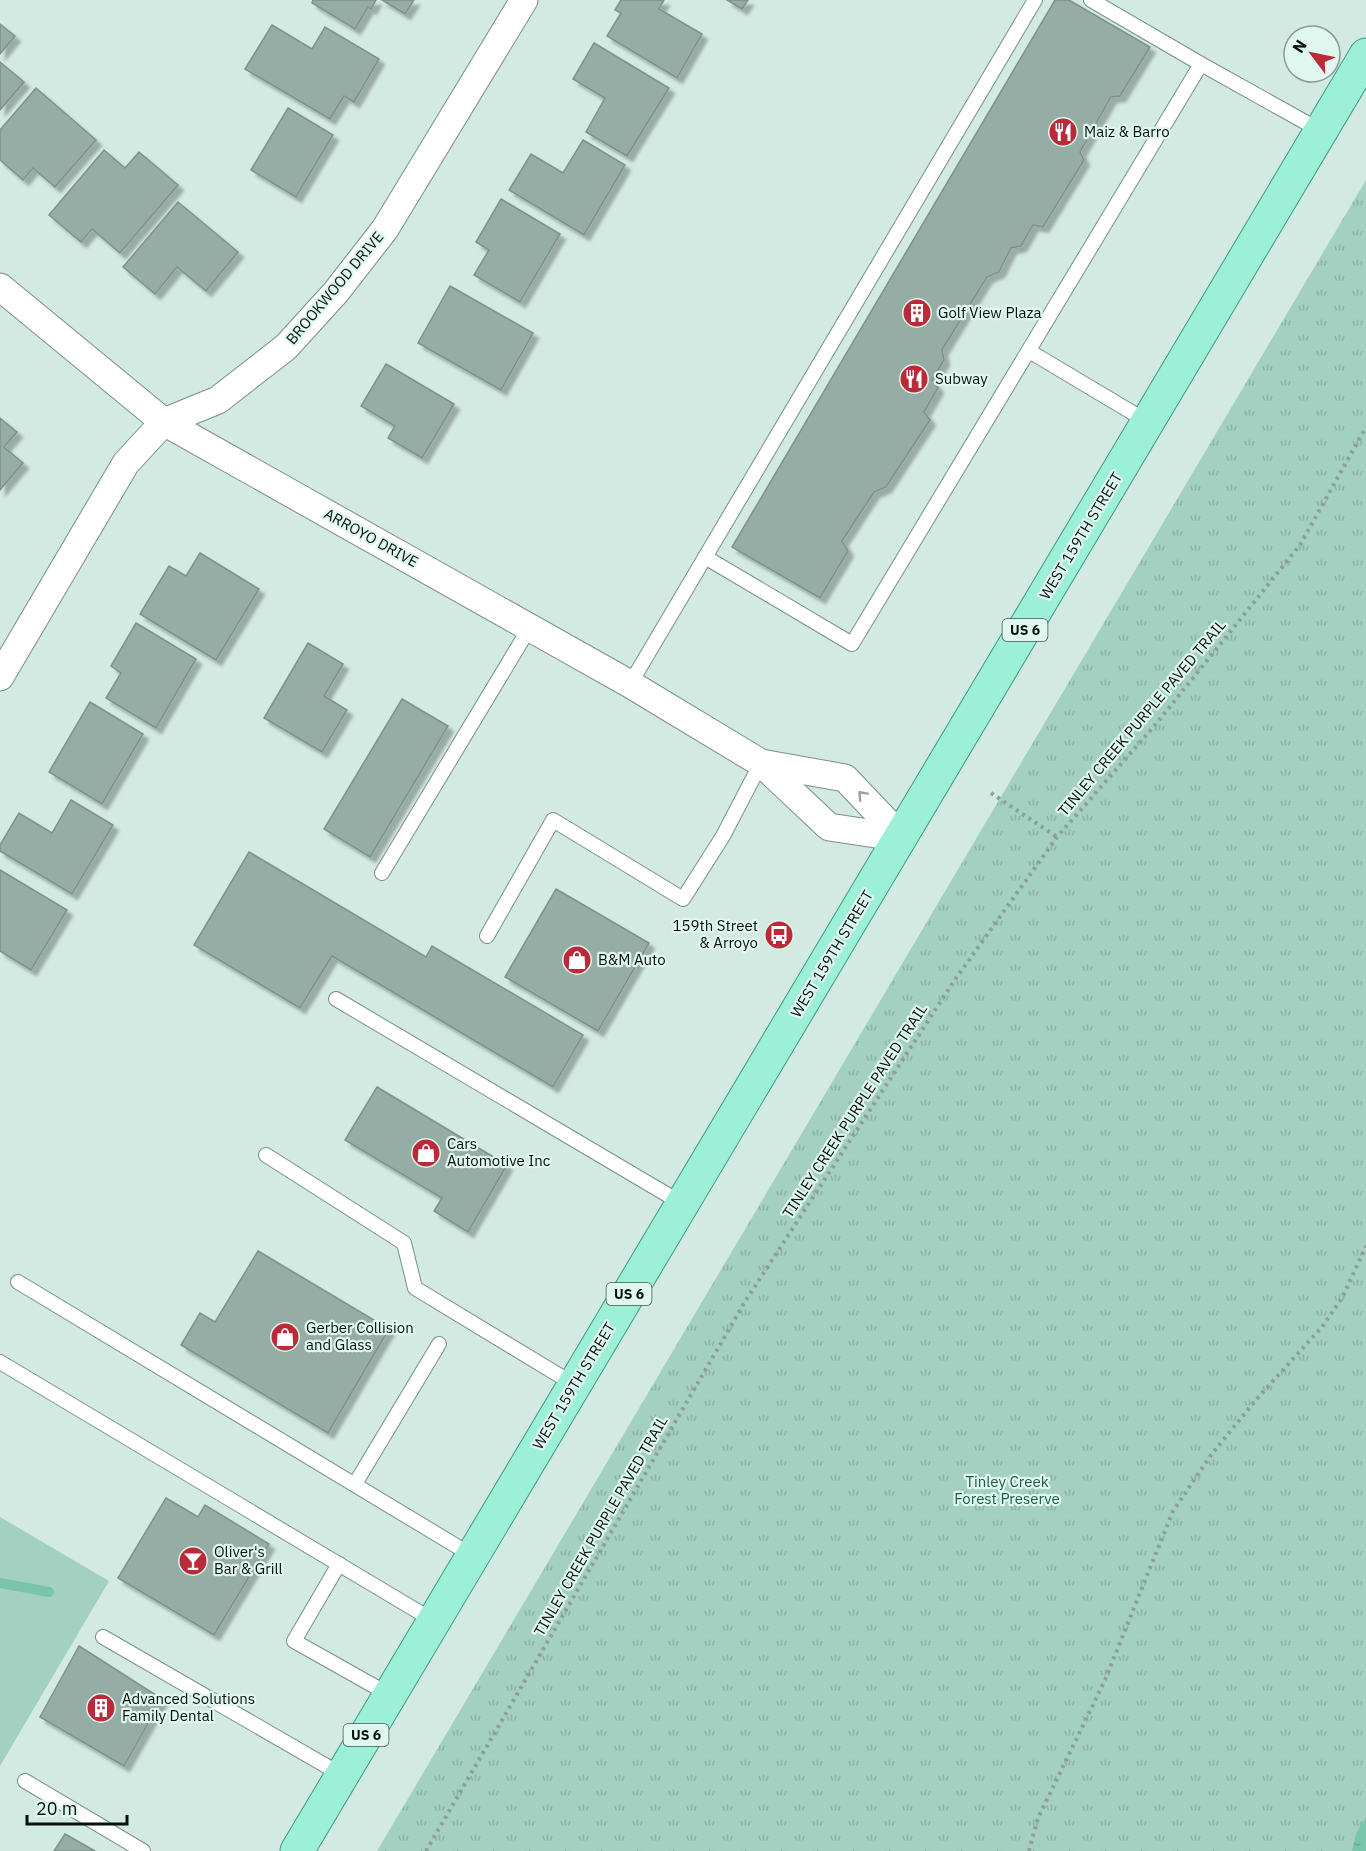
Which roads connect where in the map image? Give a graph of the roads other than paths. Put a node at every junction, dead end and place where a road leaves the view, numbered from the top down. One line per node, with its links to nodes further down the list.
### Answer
1 (524, 0): 9 (street, BROOKWOOD DRIVE)
2 (1035, 0): 11 (lane)
3 (1091, 0): 5 (lane)
4 (1366, 55): 6 (main road, WEST 159TH STREET / US 6)
5 (1202, 64): 6 (lane); 8 (lane)
6 (1321, 131): 10 (main road, WEST 159TH STREET / US 6)
7 (0, 287): 9 (street, ARROYO DRIVE)
8 (1029, 351): 10 (lane); 11 (lane)
9 (164, 422): 12 (street, ARROYO DRIVE); 13 (street, BROOKWOOD DRIVE)
10 (1148, 422): 16 (main road, WEST 159TH STREET / US 6)
11 (705, 557): 14 (lane)
12 (530, 627): 14 (street, ARROYO DRIVE); 17 (lane)
13 (0, 677)
14 (630, 684): 15 (street, ARROYO DRIVE)
15 (761, 763): 16 (street, ARROYO DRIVE); 16 (street, ARROYO DRIVE, one-way to 15); 18 (lane)
16 (902, 838): 21 (main road, WEST 159TH STREET / US 6)
17 (382, 873)
18 (486, 936)
19 (336, 999): 21 (lane)
20 (266, 1155): 25 (lane)
21 (683, 1204): 25 (main road, WEST 159TH STREET / US 6)
22 (18, 1282): 26 (lane)
23 (439, 1344): 26 (lane)
24 (0, 1362): 28 (lane)
25 (575, 1385): 27 (main road, WEST 159TH STREET / US 6)
26 (355, 1484): 27 (lane)
27 (473, 1556): 29 (main road, WEST 159TH STREET / US 6)
28 (339, 1564): 29 (lane); 31 (lane)
29 (434, 1621): 31 (main road, WEST 159TH STREET / US 6)
30 (103, 1637): 32 (lane)
31 (390, 1695): 32 (main road, WEST 159TH STREET / US 6)
32 (342, 1775): 35 (main road, WEST 159TH STREET / US 6)
33 (25, 1781): 34 (lane)
34 (143, 1851)
35 (297, 1851)

